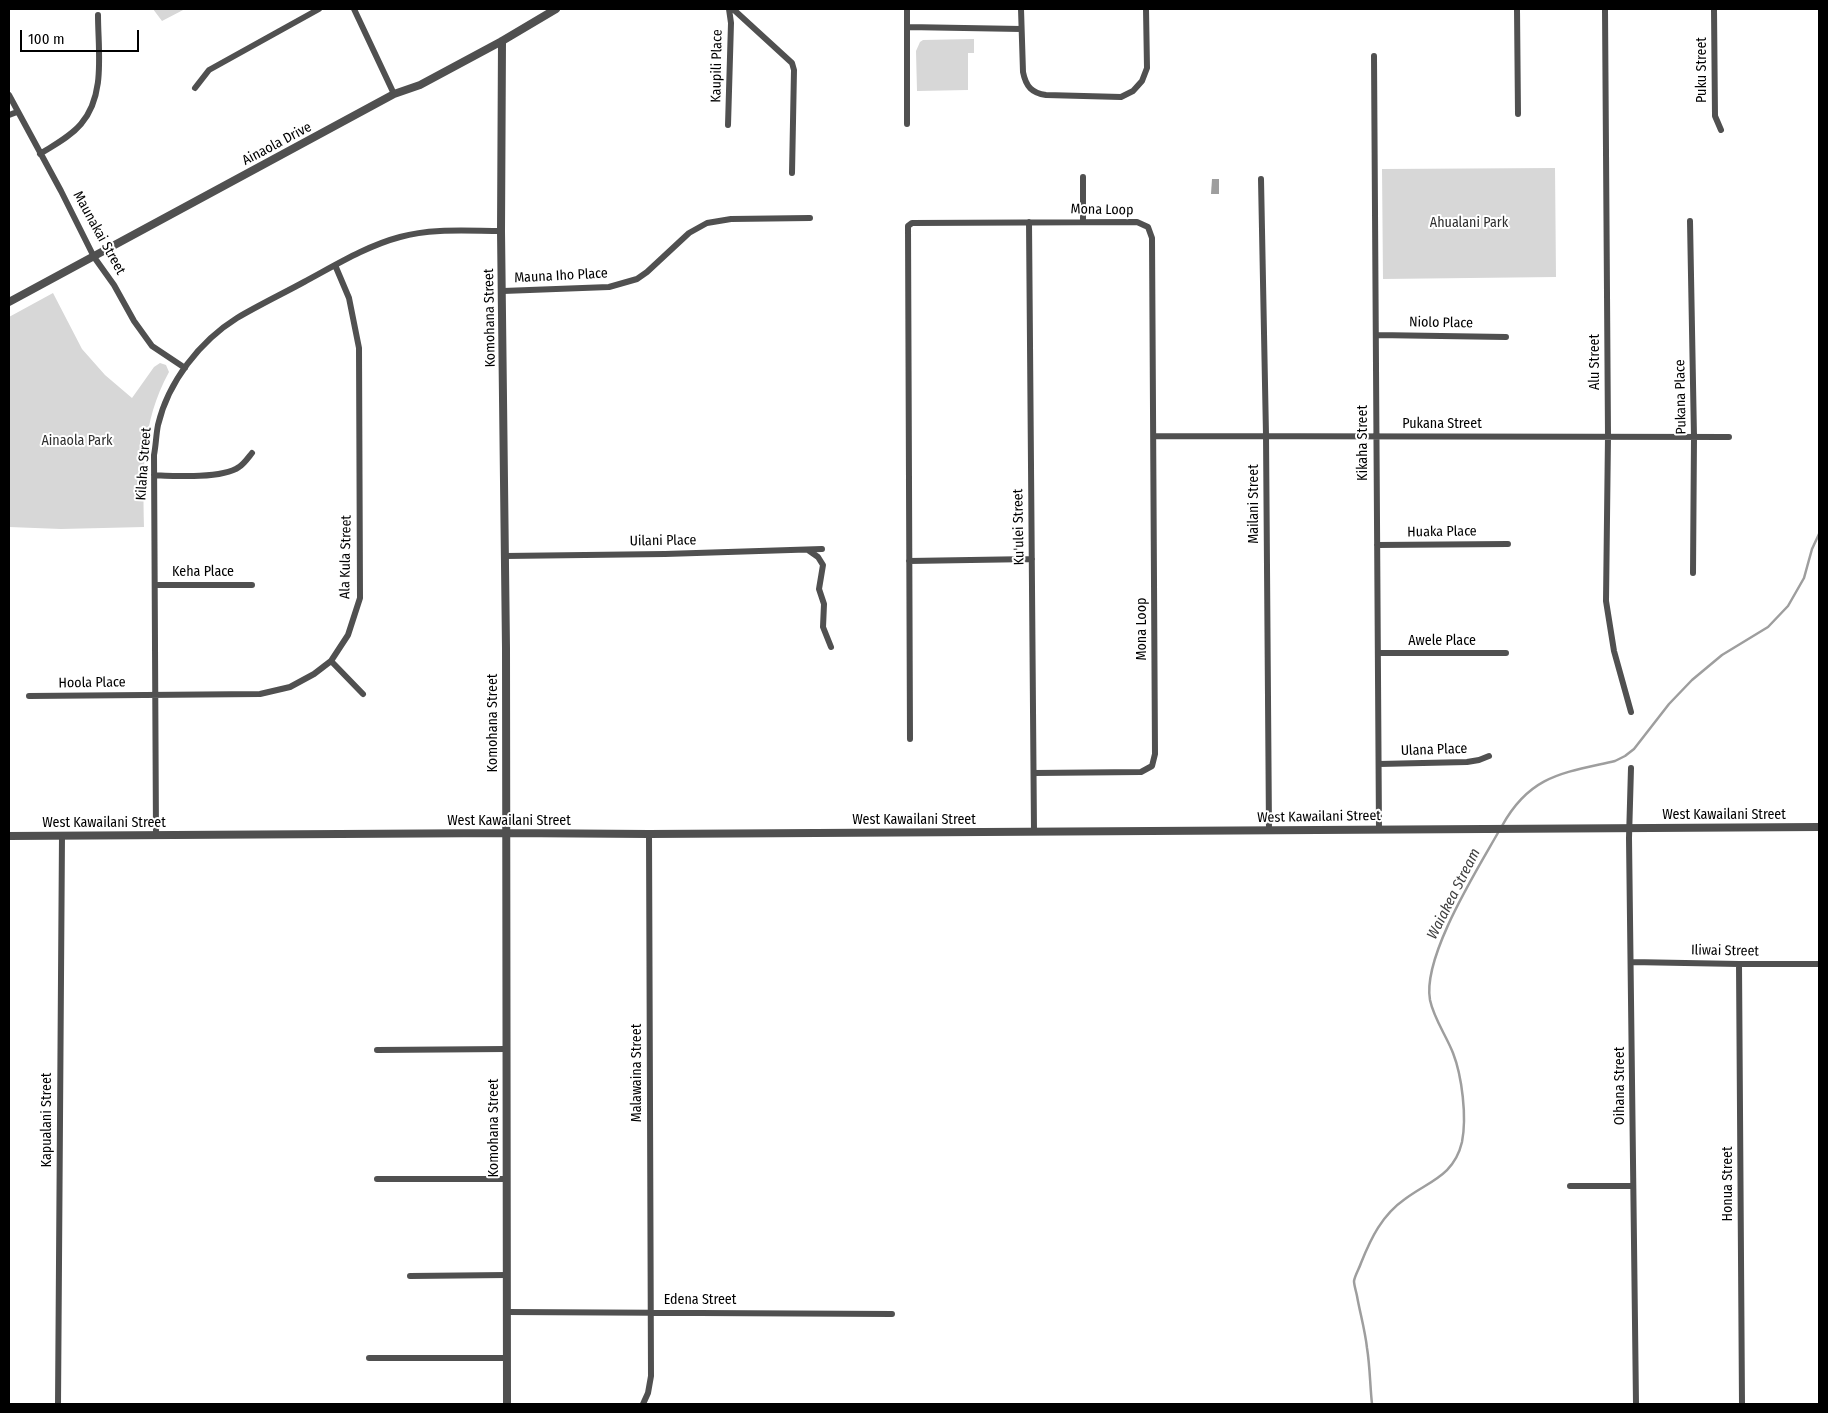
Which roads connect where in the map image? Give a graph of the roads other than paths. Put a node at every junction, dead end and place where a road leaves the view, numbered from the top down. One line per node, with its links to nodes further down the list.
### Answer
1 (319, 9): 17 (street)
2 (354, 9): 18 (street)
3 (556, 9): 15 (street, Ainaola Drive)
4 (729, 9): 24 (street, Kaupili Place)
5 (734, 9): 27 (street)
6 (907, 9): 13 (street)
7 (1021, 9): 14 (street)
8 (1146, 9): 14 (street)
9 (1517, 9): 21 (street)
10 (1605, 9): 45 (street, Alu Street)
11 (1714, 9): 25 (street, Puku Street)
12 (98, 15): 26 (street)
13 (907, 27): 14 (street); 23 (street)
14 (1021, 29)
15 (502, 41): 18 (street, Ainaola Drive); 34 (street, Komohana Street)
16 (1374, 56): 39 (street, Kikaha Street)
17 (196, 88)
18 (394, 94): 35 (street, Ainaola Drive)
19 (9, 95): 20 (street, Maunakai Street)
20 (17, 112): 22 (street); 26 (street, Maunakai Street)
21 (1518, 114)
22 (9, 115)
23 (907, 124)
24 (728, 125)
25 (1721, 130)
26 (40, 154): 35 (street, Maunakai Street)
27 (792, 173)
28 (1083, 177): 32 (street)
29 (1261, 179): 42 (street, Mailani Street)
30 (810, 218): 37 (street, Mauna Iho Place)
31 (1690, 220): 46 (street, Pukana Place)
32 (1083, 221): 33 (street, Mona Loop); 43 (street, Mona Loop)
33 (1028, 222): 55 (street, Ku'ulei Street); 56 (street, Mona Loop)
34 (501, 231): 36 (street, Kilaha Street); 37 (street, Komohana Street)
35 (94, 257): 38 (street, Ainaola Drive); 41 (street, Maunakai Street)
36 (335, 266): 41 (street, Kilaha Street); 63 (street, Ala Kula Street)
37 (503, 291): 54 (street, Komohana Street)
38 (9, 302)
39 (1376, 335): 40 (street, Niolo Place); 44 (street, Kikaha Street)
40 (1506, 337)
41 (185, 368): 49 (street, Kilaha Street)
42 (1266, 435): 43 (street, Pukana Street); 44 (street, Pukana Street); 76 (street, Mailani Street)
43 (1155, 436): 72 (street, Mona Loop)
44 (1376, 436): 45 (street, Pukana Street); 51 (street, Kikaha Street)
45 (1608, 436): 46 (street, Pukana Street); 67 (street, Alu Street)
46 (1694, 437): 47 (street, Pukana Street); 57 (street, Pukana Place)
47 (1729, 437)
48 (252, 453): 49 (street)
49 (154, 475): 58 (street, Kilaha Street)
50 (1508, 544): 51 (street, Huaka Place)
51 (1377, 545): 61 (street, Kikaha Street)
52 (807, 549): 53 (street, Uilani Place); 54 (street, Uilani Place); 60 (street)
53 (822, 549)
54 (505, 556): 78 (street, Komohana Street)
55 (1032, 559): 56 (street); 72 (street, Ku'ulei Street)
56 (909, 561): 68 (street, Mona Loop)
57 (1693, 572)
58 (154, 585): 59 (street, Keha Place); 64 (street, Kilaha Street)
59 (252, 585)
60 (831, 647)
61 (1378, 653): 62 (street, Awele Place); 70 (street, Kikaha Street)
62 (1506, 653)
63 (331, 661): 64 (street, Ala Kula Street); 65 (street)
64 (154, 694): 66 (street, Hoola Place); 80 (street, Kilaha Street)
65 (363, 694)
66 (29, 696)
67 (1631, 712)
68 (910, 739)
69 (1489, 756): 70 (street, Ulana Place)
70 (1379, 764): 75 (street, Kikaha Street)
71 (1631, 768): 74 (street, Oihana Street)
72 (1034, 773): 77 (street, Ku'ulei Street)
73 (1819, 827): 74 (street, West Kawailani Street)
74 (1630, 828): 75 (street, West Kawailani Street); 83 (street, Oihana Street)
75 (1379, 829): 76 (street, West Kawailani Street)
76 (1269, 830): 77 (street, West Kawailani Street)
77 (1034, 831): 79 (street, West Kawailani Street)
78 (505, 833): 79 (street, West Kawailani Street); 80 (street, West Kawailani Street); 87 (street, Komohana Street)
79 (649, 834): 95 (street, Malawaina Street)
80 (156, 835): 82 (street, West Kawailani Street)
81 (9, 836): 82 (street, West Kawailani Street)
82 (62, 836): 99 (street, Kapualani Street)
83 (1631, 962): 84 (street, Iliwai Street); 91 (street, Oihana Street)
84 (1739, 964): 85 (street, Iliwai Street); 103 (street, Honua Street)
85 (1819, 964)
86 (377, 1050): 87 (street)
87 (506, 1050): 88 (street, Komohana Street)
88 (506, 1178): 89 (street); 92 (street, Komohana Street)
89 (377, 1179)
90 (1570, 1186): 91 (street)
91 (1633, 1186): 102 (street, Oihana Street)
92 (507, 1275): 93 (street); 94 (street, Komohana Street)
93 (410, 1276)
94 (507, 1312): 95 (street, Edena Street); 98 (street, Komohana Street)
95 (650, 1312): 96 (street, Edena Street); 101 (street, Malawaina Street)
96 (892, 1314)
97 (369, 1358): 98 (street)
98 (507, 1358): 100 (street, Komohana Street)
99 (58, 1404)
100 (507, 1404)
101 (643, 1404)
102 (1636, 1404)
103 (1742, 1404)

